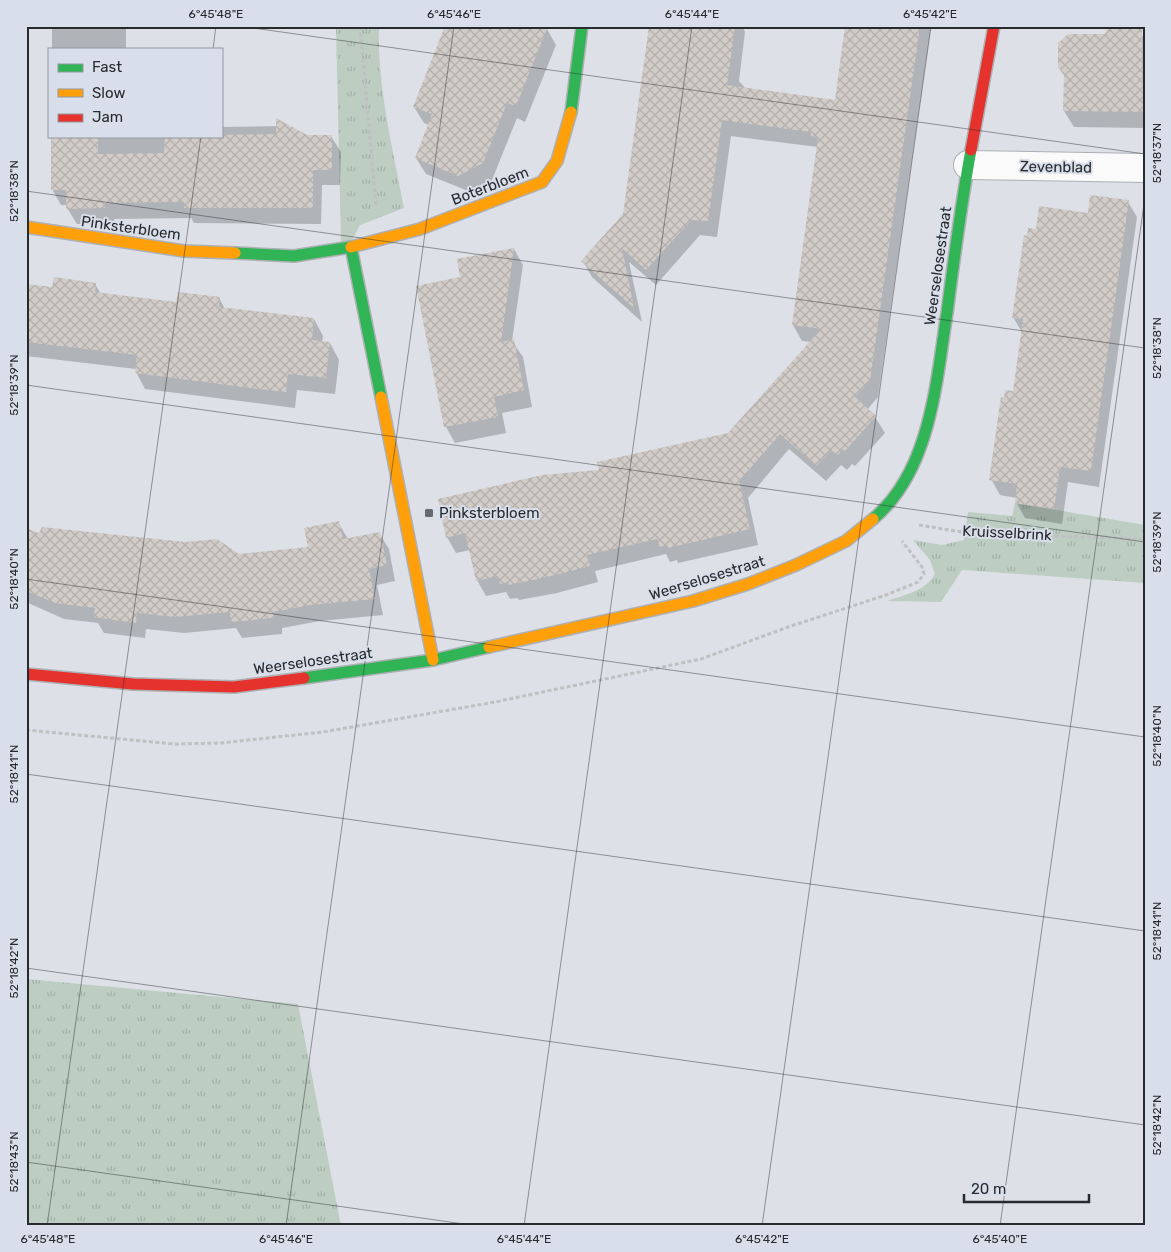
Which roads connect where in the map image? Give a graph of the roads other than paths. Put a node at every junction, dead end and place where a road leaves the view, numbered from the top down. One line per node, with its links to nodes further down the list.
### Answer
1 (582, 26): 6 (street, Boterbloem)
2 (994, 26): 3 (street, Weerselosestraat)
3 (968, 165): 4 (street, Zevenblad); 7 (street, Weerselosestraat)
4 (1145, 168)
5 (26, 227): 6 (street, Pinksterbloem)
6 (351, 247): 7 (street)
7 (433, 660): 8 (street, Weerselosestraat)
8 (26, 674)

